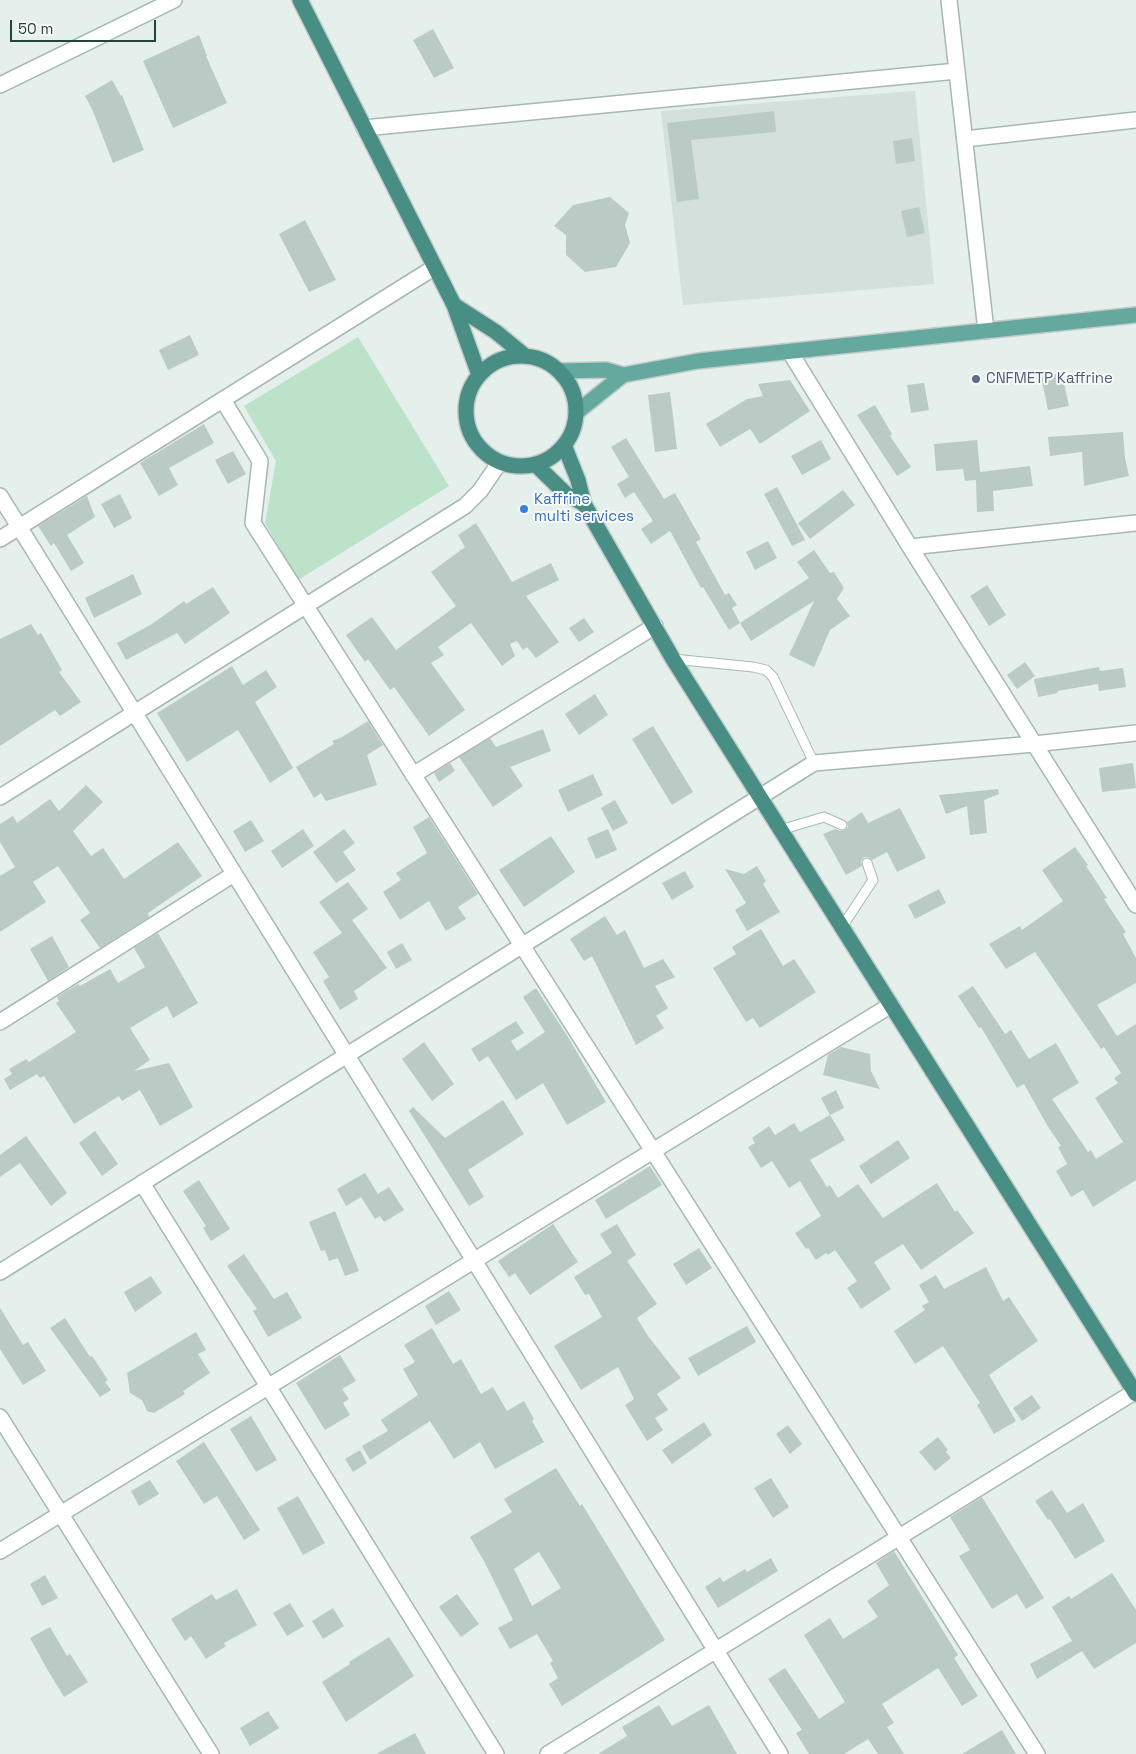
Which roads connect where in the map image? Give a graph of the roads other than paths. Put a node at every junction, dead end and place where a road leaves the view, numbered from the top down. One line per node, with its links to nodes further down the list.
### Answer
1 (174, 0): 5 (street)
2 (300, 0): 7 (highway)
3 (949, 0): 4 (street)
4 (957, 71): 7 (street); 8 (street)
5 (0, 85)
6 (1136, 120): 8 (street)
7 (364, 128): 9 (highway)
8 (965, 139): 12 (street)
9 (435, 267): 10 (highway); 18 (street)
10 (454, 305): 14 (highway); 16 (highway)
11 (1136, 315): 12 (main road)
12 (986, 331): 13 (main road)
13 (790, 352): 17 (main road); 28 (street)
14 (524, 355): 15 (highway); 16 (highway)
15 (560, 371): 17 (main road); 19 (highway)
16 (479, 375): 21 (highway)
17 (622, 375): 19 (main road)
18 (223, 400): 26 (street); 29 (street)
19 (576, 412): 20 (highway)
20 (564, 445): 22 (highway); 24 (highway)
21 (500, 462): 22 (highway); 29 (street)
22 (535, 464): 24 (highway)
23 (0, 496): 26 (street)
24 (584, 504): 30 (highway)
25 (1136, 522): 28 (street)
26 (19, 527): 27 (street); 32 (street)
27 (0, 539)
28 (910, 547): 34 (street)
29 (305, 606): 32 (street); 36 (street)
30 (655, 626): 31 (highway); 36 (street)
31 (673, 659): 35 (lane); 38 (highway)
32 (134, 713): 37 (street); 42 (street)
33 (1136, 733): 34 (street)
34 (1034, 744): 35 (street); 43 (street)
35 (814, 763): 38 (street)
36 (413, 774): 45 (street)
37 (0, 797)
38 (760, 797): 40 (highway); 45 (street)
39 (842, 825): 40 (lane)
40 (780, 830): 44 (highway)
41 (867, 863): 44 (lane)
42 (234, 874): 47 (street); 48 (street)
43 (1136, 905)
44 (842, 927): 46 (highway)
45 (523, 946): 48 (street); 49 (street)
46 (891, 1005): 49 (street); 54 (highway)
47 (0, 1022)
48 (347, 1055): 50 (street); 51 (street)
49 (653, 1150): 51 (street); 57 (street)
50 (142, 1183): 52 (street); 53 (street)
51 (474, 1260): 53 (street); 59 (street)
52 (0, 1272)
53 (268, 1386): 56 (street); 61 (street)
54 (1135, 1392): 57 (street)
55 (0, 1417): 56 (street)
56 (60, 1514): 58 (street); 60 (street)
57 (899, 1537): 59 (street); 64 (street)
58 (0, 1551)
59 (716, 1651): 62 (street); 63 (street)
60 (211, 1754)
61 (496, 1754)
62 (548, 1754)
63 (780, 1754)
64 (1037, 1754)

